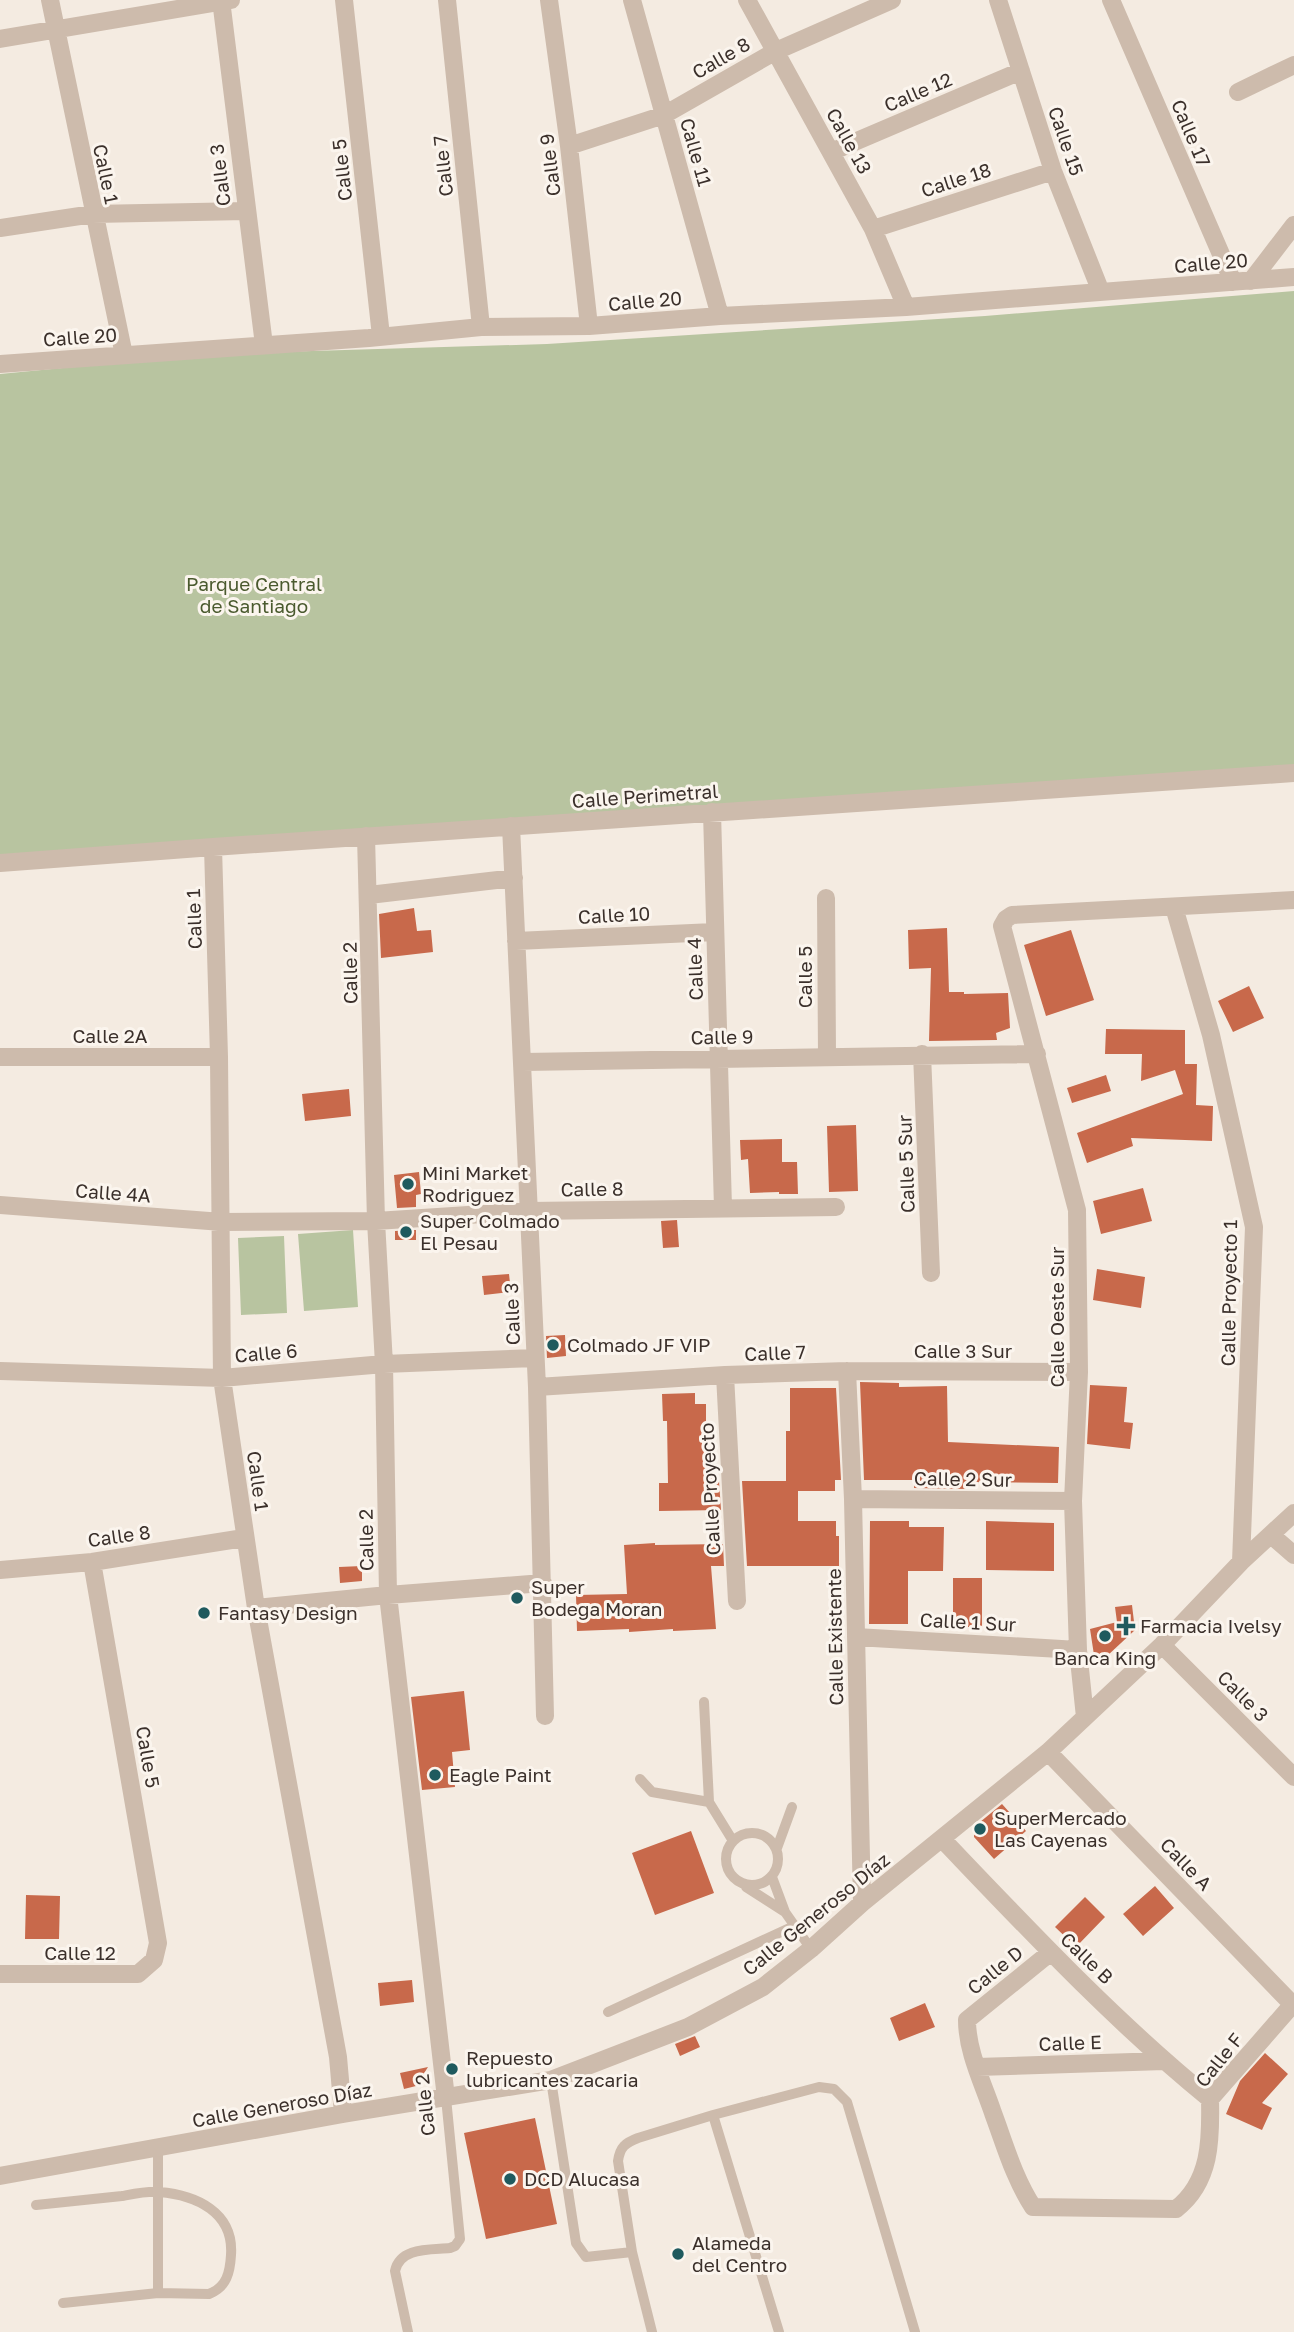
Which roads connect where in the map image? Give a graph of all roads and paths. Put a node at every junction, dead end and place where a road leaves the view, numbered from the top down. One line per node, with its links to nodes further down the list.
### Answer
1 (50, 0): 11 (street, Calle 1)
2 (344, 0): 34 (street, Calle 5)
3 (447, 0): 33 (street, Calle 7)
4 (550, 0): 18 (street, Calle 9)
5 (632, 0): 17 (street, Calle 11)
6 (747, 0): 13 (street, Calle 13)
7 (892, 0): 13 (street, Calle 8)
8 (998, 0): 15 (street, Calle 15)
9 (1111, 0): 28 (street, Calle 17)
10 (225, 1): 11 (street); 21 (street, Calle 3)
11 (55, 29): 12 (street); 22 (street, Calle 1)
12 (0, 39)
13 (776, 51): 17 (street, Calle 8); 19 (street, Calle 13)
14 (1294, 65): 16 (street)
15 (1021, 71): 19 (street, Calle 12); 20 (street, Calle 15)
16 (1238, 92)
17 (664, 115): 18 (street, Calle 8); 31 (street, Calle 11)
18 (569, 146): 32 (street, Calle 9)
19 (831, 152): 25 (street, Calle 13)
20 (1053, 171): 25 (street, Calle 18); 29 (street, Calle 15)
21 (246, 211): 22 (street); 35 (street, Calle 3)
22 (93, 214): 24 (street); 36 (street, Calle 1)
23 (1294, 225): 27 (street)
24 (0, 228)
25 (873, 229): 30 (street, Calle 13)
26 (1294, 277): 27 (street, Calle 20)
27 (1251, 281): 28 (street, Calle 20)
28 (1233, 282): 29 (street, Calle 20)
29 (1101, 292): 30 (street, Calle 20)
30 (906, 307): 31 (street, Calle 20)
31 (720, 316): 32 (street, Calle 20)
32 (589, 326): 33 (street, Calle 20)
33 (481, 327): 34 (street, Calle 20)
34 (381, 336): 35 (street, Calle 20)
35 (264, 345): 36 (street, Calle 20)
36 (124, 355): 37 (street, Calle 20)
37 (0, 364)
38 (1294, 773): 39 (street, Calle Perimetral)
39 (712, 812): 40 (street, Calle Perimetral); 49 (street, Calle 4)
40 (511, 826): 41 (street, Calle Perimetral); 44 (street, Calle 3)
41 (366, 836): 42 (street, Calle Perimetral); 45 (street, Calle 2)
42 (213, 846): 43 (street, Calle Perimetral); 53 (street, Calle 1)
43 (0, 863)
44 (514, 878): 45 (street); 50 (street, Calle 3)
45 (369, 895): 62 (street, Calle 2)
46 (826, 898): 54 (street, Calle 5)
47 (1294, 900): 48 (street)
48 (1174, 907): 52 (street, Calle Oeste Sur); 80 (street, Calle Proyecto 1)
49 (714, 932): 50 (street, Calle 10); 56 (street, Calle 4)
50 (516, 941): 57 (street, Calle 3)
51 (922, 1054): 52 (street, Calle 9); 54 (street, Calle 9); 64 (street, Calle 5 Sur)
52 (1037, 1054): 69 (street, Calle Oeste Sur)
53 (219, 1056): 55 (street, Calle 2A); 63 (street, Calle 1)
54 (827, 1056): 56 (street, Calle 9)
55 (0, 1057)
56 (719, 1058): 57 (street, Calle 9); 60 (street, Calle 4)
57 (523, 1062): 61 (street, Calle 3)
58 (0, 1205): 63 (street, Calle 4A)
59 (836, 1207): 60 (street, Calle 8)
60 (723, 1208): 61 (street, Calle 8)
61 (529, 1211): 62 (street, Calle 8); 65 (street, Calle 3)
62 (376, 1221): 63 (street, Calle 8); 66 (street, Calle 2)
63 (222, 1222): 71 (street, Calle 1)
64 (931, 1273)
65 (535, 1358): 66 (street, Calle 6); 72 (street, Calle 3)
66 (384, 1364): 71 (street, Calle 6); 83 (street, Calle 2)
67 (0, 1371): 71 (street, Calle 6)
68 (848, 1371): 69 (street, Calle 3 Sur); 70 (street, Calle 7); 73 (street, Calle Existente)
69 (1079, 1372): 74 (street, Calle Oeste Sur)
70 (725, 1376): 72 (street, Calle 7); 84 (street, Calle Proyecto)
71 (222, 1378): 77 (street, Calle 1)
72 (537, 1387): 82 (street, Calle 3)
73 (853, 1499): 74 (street, Calle 2 Sur); 86 (street, Calle Existente)
74 (1073, 1501): 88 (street, Calle Oeste Sur)
75 (1294, 1513): 76 (street, Calle Generoso Díaz)
76 (1271, 1535): 78 (street); 80 (street, Calle Generoso Díaz)
77 (244, 1538): 79 (street, Calle 8); 85 (street, Calle 1)
78 (1294, 1555)
79 (92, 1562): 81 (street, Calle 8); 107 (street, Calle 5)
80 (1241, 1562): 87 (street, Calle Generoso Díaz)
81 (0, 1570)
82 (543, 1583): 83 (street); 90 (street, Calle 3)
83 (388, 1595): 85 (street); 114 (street, Calle 2)
84 (737, 1601)
85 (256, 1608): 116 (street, Calle 1)
86 (856, 1637): 88 (street, Calle 1 Sur); 102 (street, Calle Existente)
87 (1162, 1645): 91 (street, Calle Generoso Díaz); 93 (street, Calle 3)
88 (1078, 1650): 91 (street, Calle Oeste Sur)
89 (704, 1702): 95 (lane)
90 (545, 1716)
91 (1085, 1717): 92 (street, Calle Generoso Díaz)
92 (1048, 1752): 97 (street, Calle Generoso Díaz); 109 (street, Calle A)
93 (1294, 1777)
94 (640, 1779): 95 (lane)
95 (709, 1802): 98 (lane)
96 (792, 1807): 99 (lane)
97 (942, 1839): 102 (street, Calle Generoso Díaz); 106 (street, Calle B)
98 (733, 1841): 99 (lane); 101 (lane)
99 (777, 1848): 100 (lane)
100 (772, 1877): 101 (lane); 103 (lane)
101 (743, 1885): 103 (lane)
102 (862, 1903): 105 (street, Calle Generoso Díaz)
103 (785, 1913): 104 (lane)
104 (794, 1926): 105 (lane); 110 (lane)
105 (811, 1949): 113 (street, Calle Generoso Díaz)
106 (1051, 1952): 111 (street, Calle B); 112 (street, Calle D)
107 (154, 1960): 108 (street, Calle 12)
108 (0, 1973)
109 (1293, 2005): 115 (street, Calle F)
110 (608, 2012)
111 (1164, 2061): 112 (street, Calle E); 115 (street, Calle B)
112 (977, 2067): 115 (street, Calle F)
113 (551, 2080): 114 (street, Calle Generoso Díaz); 122 (lane)
114 (446, 2098): 116 (street, Calle Generoso Díaz); 125 (lane, Calle 2)
115 (1210, 2099)
116 (343, 2114): 118 (street, Calle Generoso Díaz)
117 (713, 2115): 122 (lane); 127 (lane); 128 (lane)
118 (158, 2149): 119 (street, Calle Generoso Díaz); 120 (lane)
119 (0, 2176)
120 (158, 2192): 121 (lane); 123 (lane); 123 (lane)
121 (36, 2205)
122 (632, 2252): 126 (lane)
123 (158, 2292): 124 (lane)
124 (63, 2303)
125 (408, 2332)
126 (652, 2332)
127 (779, 2332)
128 (915, 2332)

